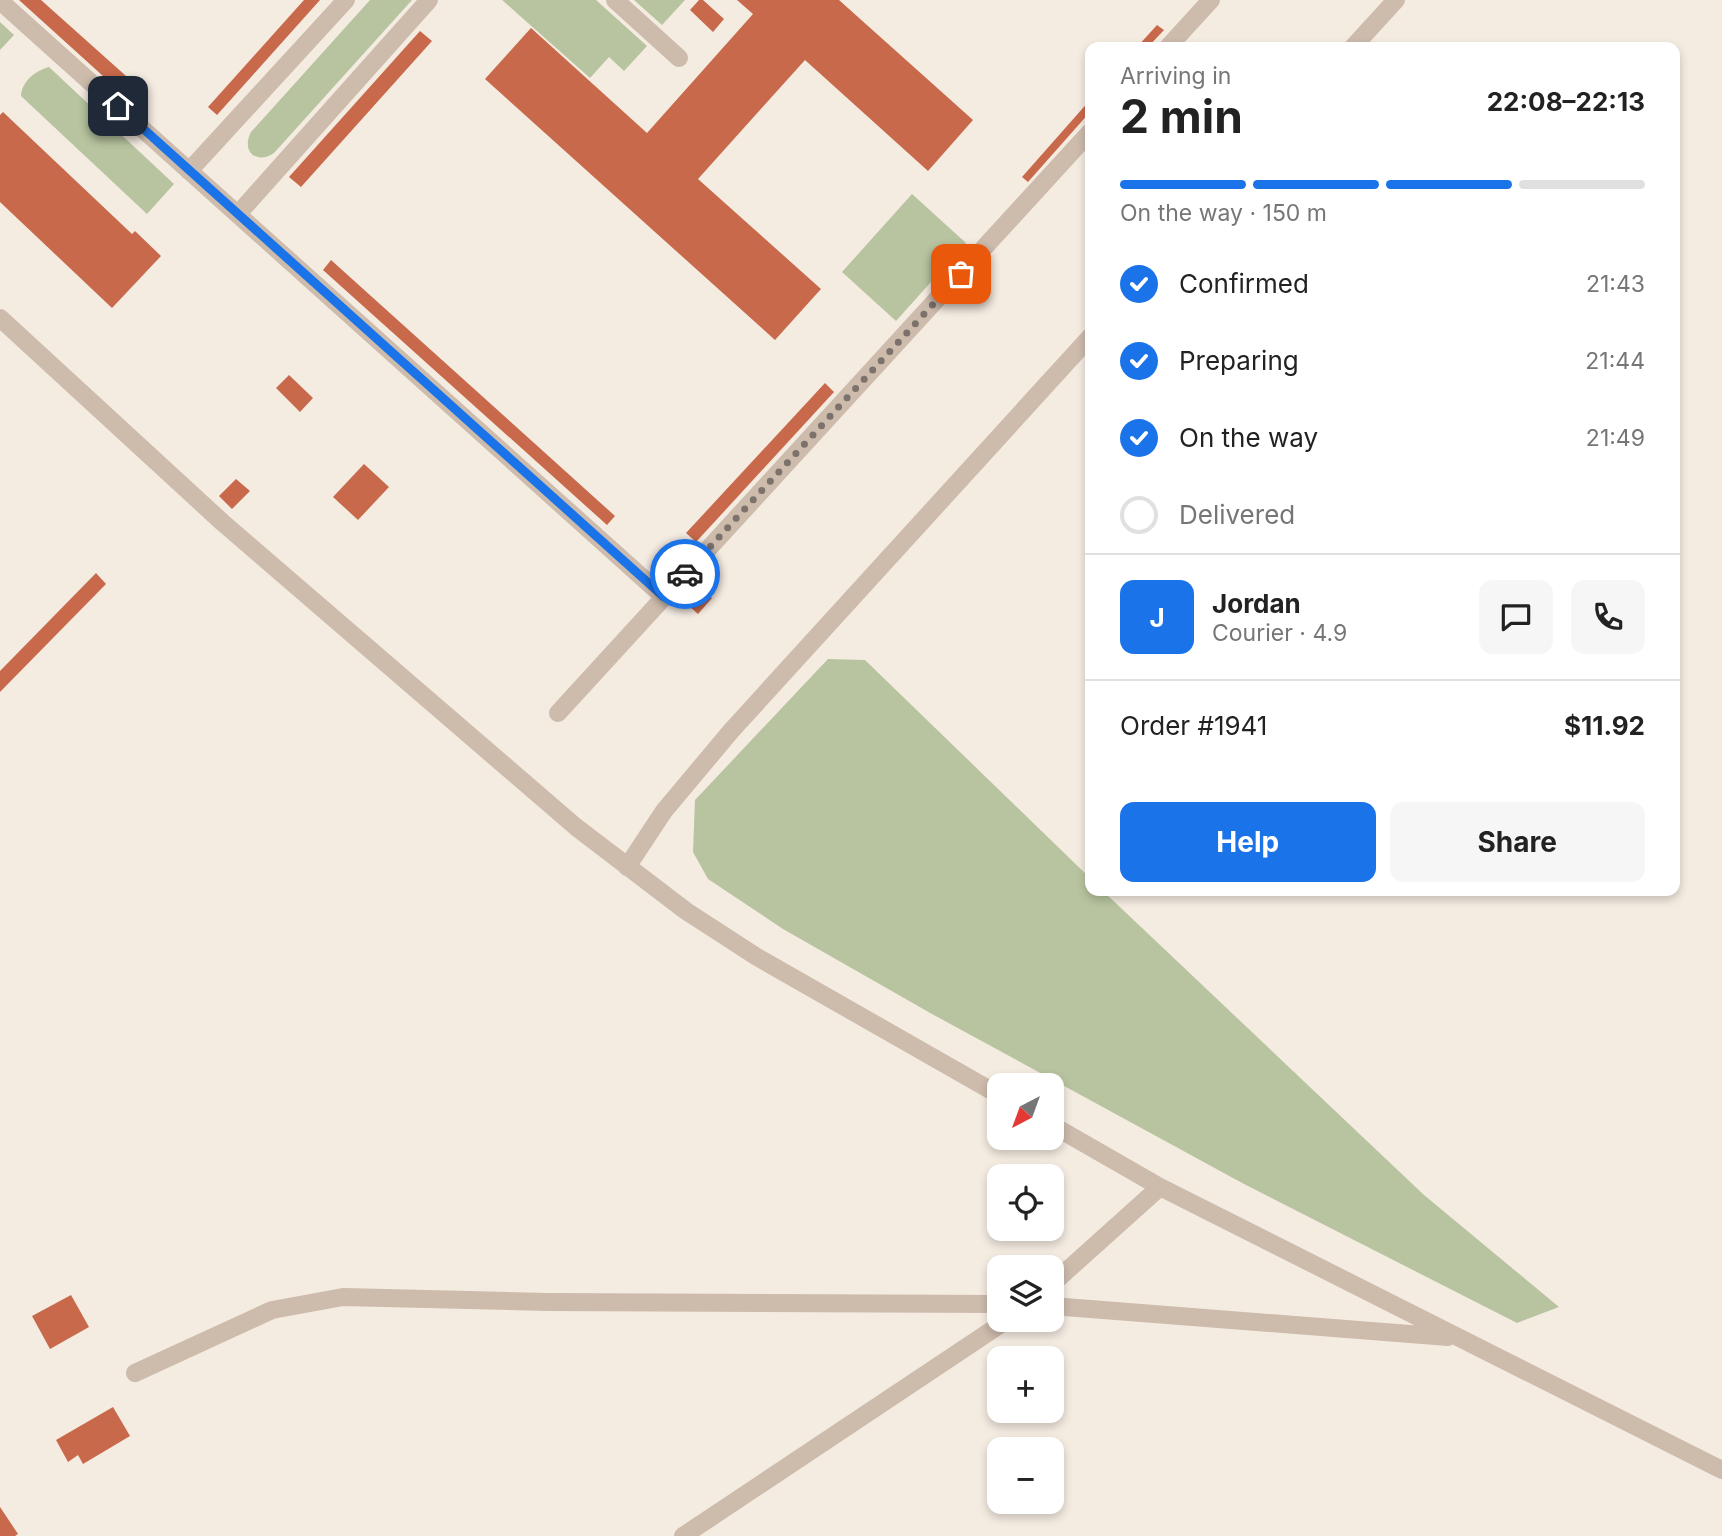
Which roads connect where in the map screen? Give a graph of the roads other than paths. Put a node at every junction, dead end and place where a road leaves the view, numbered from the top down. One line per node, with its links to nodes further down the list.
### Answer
1 (346, 0): 11 (lane)
2 (429, 0): 12 (lane)
3 (615, 0): 9 (lane)
4 (1211, 0): 7 (lane)
5 (1396, 0): 8 (lane)
6 (0, 1): 11 (lane)
7 (1173, 42)
8 (1358, 42)
9 (679, 58)
10 (1085, 137): 15 (lane)
11 (190, 171): 12 (lane)
12 (238, 214): 15 (lane)
13 (0, 318): 17 (lane)
14 (1085, 343): 17 (lane)
15 (664, 597): 16 (lane)
16 (558, 713)
17 (627, 867): 18 (lane)
18 (987, 1088)
19 (1064, 1132): 20 (lane)
20 (1160, 1187): 21 (lane); 25 (lane)
21 (1064, 1273)
22 (987, 1304): 26 (lane)
23 (1064, 1307): 25 (lane)
24 (989, 1332): 28 (lane)
25 (1458, 1338): 27 (lane)
26 (135, 1373)
27 (1722, 1470)
28 (683, 1536)

